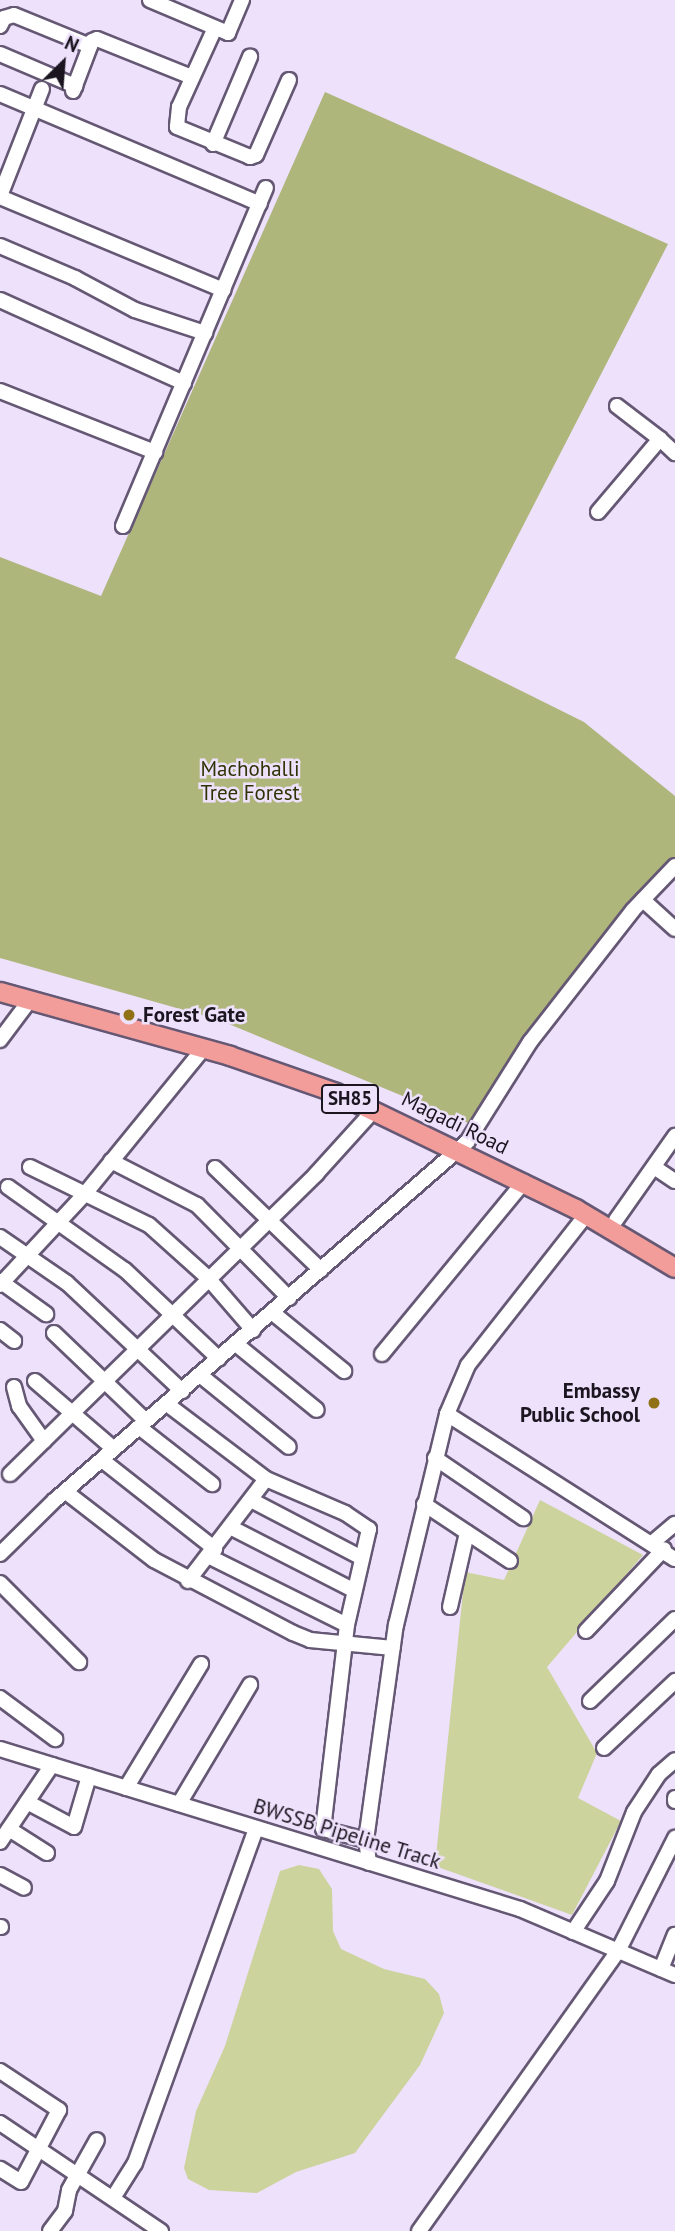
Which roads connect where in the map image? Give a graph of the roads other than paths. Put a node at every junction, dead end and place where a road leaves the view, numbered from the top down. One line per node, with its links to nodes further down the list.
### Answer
1 (150, 0): 3 (street)
2 (242, 0): 5 (street)
3 (168, 3): 5 (street)
4 (0, 26): 6 (street)
5 (214, 30): 9 (street)
6 (90, 46): 7 (street); 9 (street)
7 (0, 54)
8 (250, 57): 14 (street)
9 (192, 77): 14 (street)
10 (289, 80): 14 (street)
11 (42, 89): 13 (street)
12 (0, 94): 13 (street)
13 (34, 110): 16 (street); 17 (street)
14 (213, 144)
15 (266, 188): 17 (street)
16 (0, 196): 19 (street)
17 (260, 204): 19 (street)
18 (0, 246): 21 (street)
19 (223, 290): 21 (street)
20 (0, 300): 22 (street)
21 (205, 333): 22 (street)
22 (184, 383): 26 (street)
23 (0, 391): 26 (street)
24 (617, 406): 25 (street)
25 (660, 439): 27 (street); 28 (street)
26 (155, 452): 29 (street)
27 (675, 453)
28 (598, 512)
29 (123, 526)
30 (675, 866): 31 (street)
31 (643, 900): 32 (street); 40 (street)
32 (675, 929)
33 (0, 981): 40 (main road, Magadi Road / SH85)
34 (0, 992): 35 (main road, Magadi Road / SH85)
35 (30, 1000): 36 (street); 37 (main road, Magadi Road / SH85)
36 (0, 1040)
37 (204, 1048): 38 (main road, Magadi Road / SH85); 41 (street)
38 (374, 1110): 40 (main road, Magadi Road / SH85); 50 (street)
39 (675, 1136): 43 (street)
40 (463, 1145): 46 (main road, Magadi Road / SH85); 51 (main road, Magadi Road / SH85); 58 (street)
41 (111, 1161): 48 (street); 54 (street)
42 (30, 1167): 48 (street)
43 (654, 1167): 45 (street); 51 (street)
44 (215, 1168): 50 (street)
45 (675, 1181)
46 (524, 1182): 49 (main road, Magadi Road / SH85); 71 (street)
47 (8, 1187): 52 (street)
48 (83, 1195): 52 (street); 59 (street)
49 (586, 1215): 57 (main road, Magadi Road / SH85); 81 (street)
50 (268, 1219): 54 (street); 58 (street)
51 (616, 1220): 56 (main road, Magadi Road / SH85)
52 (58, 1223): 55 (street); 64 (street)
53 (0, 1237): 55 (street)
54 (237, 1248): 59 (street); 61 (street)
55 (28, 1255): 60 (street); 70 (street)
56 (675, 1255)
57 (675, 1268)
58 (321, 1270): 61 (street)
59 (208, 1278): 64 (street); 66 (street)
60 (1, 1283): 63 (street)
61 (289, 1298): 62 (street)
62 (273, 1313): 66 (street); 73 (street)
63 (46, 1314)
64 (172, 1314): 70 (street); 72 (street)
65 (0, 1330): 68 (street)
66 (253, 1330): 69 (street)
67 (54, 1333): 75 (street)
68 (14, 1341)
69 (236, 1344): 72 (street); 80 (street)
70 (135, 1351): 75 (street); 78 (street)
71 (382, 1354)
72 (219, 1359): 74 (street)
73 (344, 1371)
74 (200, 1375): 78 (street); 85 (street)
75 (106, 1380): 82 (street); 83 (street)
76 (35, 1381): 82 (street)
77 (14, 1388): 84 (street)
78 (182, 1391): 79 (street)
79 (167, 1404): 83 (street); 90 (street)
80 (317, 1410)
81 (447, 1414): 87 (street); 99 (street)
82 (70, 1415): 84 (street); 86 (street)
83 (143, 1424): 86 (street); 91 (street)
84 (44, 1441): 89 (street)
85 (289, 1447)
86 (114, 1449): 88 (street)
87 (435, 1458): 94 (street); 95 (street)
88 (102, 1460): 92 (street); 100 (street)
89 (10, 1474)
90 (266, 1479): 93 (street); 102 (street)
91 (212, 1484)
92 (66, 1492): 101 (street); 104 (street)
93 (251, 1500): 97 (street); 102 (street)
94 (424, 1504): 98 (street); 112 (street)
95 (523, 1518)
96 (675, 1524): 99 (street)
97 (230, 1527): 100 (street); 106 (street)
98 (467, 1533): 103 (street); 107 (street)
99 (664, 1550): 110 (street)
100 (211, 1553): 104 (street); 109 (street)
101 (0, 1554)
102 (362, 1558): 106 (street)
103 (510, 1562)
104 (188, 1581): 111 (street)
105 (0, 1583): 113 (street)
106 (353, 1590): 109 (street)
107 (450, 1607)
108 (675, 1619): 118 (street)
109 (347, 1625): 111 (street)
110 (586, 1631)
111 (344, 1646): 112 (street); 131 (street)
112 (393, 1648): 131 (street)
113 (79, 1662)
114 (201, 1664): 125 (street)
115 (675, 1681): 120 (street)
116 (250, 1685): 127 (street)
117 (0, 1698): 119 (street)
118 (590, 1701)
119 (55, 1739)
120 (604, 1748)
121 (0, 1749): 123 (street, BWSSB Pipeline Track)
122 (675, 1760): 136 (street)
123 (52, 1765): 124 (street, BWSSB Pipeline Track); 126 (street)
124 (89, 1776): 125 (street, BWSSB Pipeline Track); 126 (street)
125 (126, 1787): 127 (street, BWSSB Pipeline Track)
126 (27, 1802): 129 (street)
127 (178, 1804): 128 (street, BWSSB Pipeline Track)
128 (256, 1828): 133 (street, BWSSB Pipeline Track); 147 (street)
129 (4, 1834): 132 (street)
130 (675, 1838): 138 (street)
131 (366, 1840): 133 (street)
132 (47, 1853)
133 (369, 1863): 136 (street, BWSSB Pipeline Track)
134 (0, 1875): 135 (street)
135 (24, 1888)
136 (573, 1931): 138 (street, BWSSB Pipeline Track)
137 (675, 1935): 139 (street)
138 (618, 1951): 139 (street, BWSSB Pipeline Track); 151 (street)
139 (661, 1969): 140 (street, BWSSB Pipeline Track)
140 (675, 1975)
141 (0, 2071): 144 (street)
142 (0, 2123): 144 (street)
143 (97, 2140): 146 (street)
144 (42, 2149): 145 (street); 146 (street)
145 (0, 2169)
146 (78, 2174): 147 (street); 149 (street)
147 (113, 2198): 148 (street)
148 (141, 2226): 150 (street)
149 (50, 2231)
150 (161, 2231)
151 (419, 2231)

